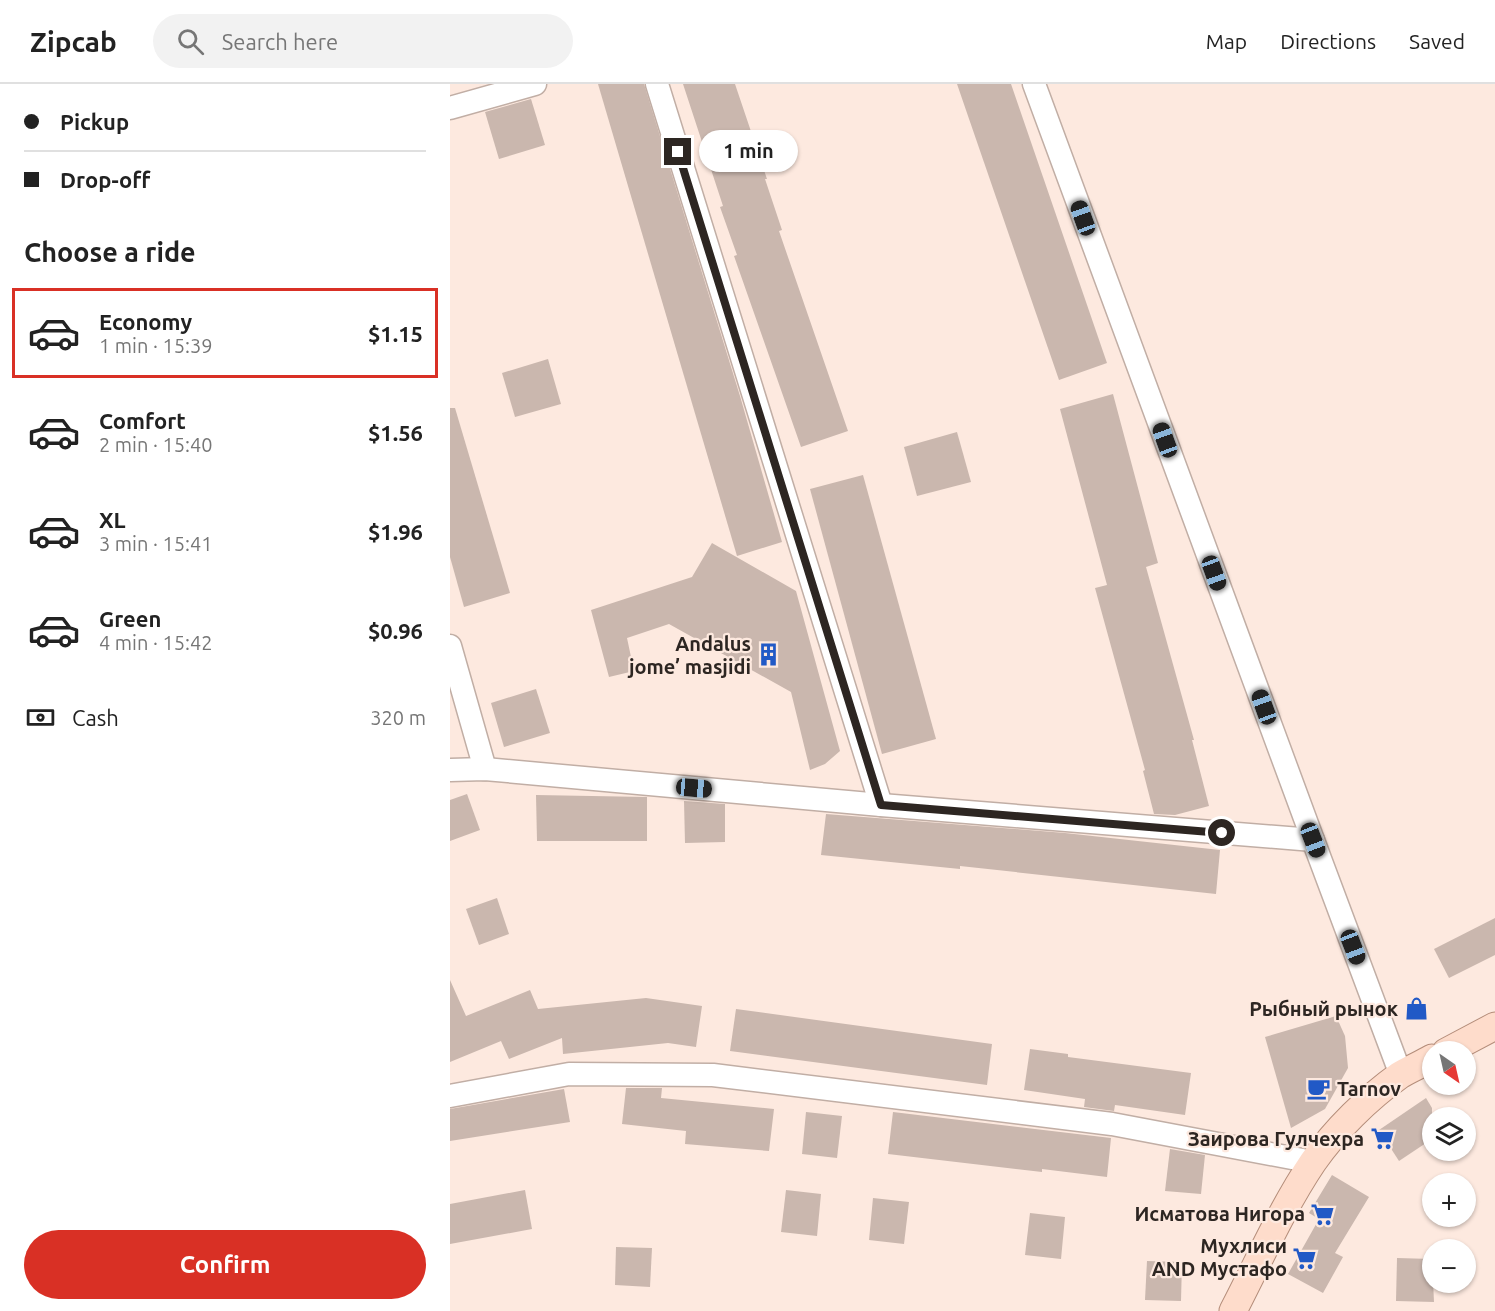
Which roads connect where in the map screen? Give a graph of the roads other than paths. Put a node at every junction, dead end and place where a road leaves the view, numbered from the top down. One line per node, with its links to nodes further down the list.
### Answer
1 (535, 84): 4 (street)
2 (657, 84): 8 (street)
3 (1034, 84): 9 (street)
4 (450, 108)
5 (450, 646): 6 (street)
6 (485, 769): 7 (street); 8 (street)
7 (450, 770)
8 (881, 805): 9 (street)
9 (1313, 840): 13 (street)
10 (1495, 1026): 11 (main road)
11 (1467, 1041)
12 (1422, 1063): 13 (main road)
13 (1401, 1075): 15 (main road)
14 (450, 1096): 15 (street)
15 (1313, 1162): 16 (main road)
16 (1233, 1311)

